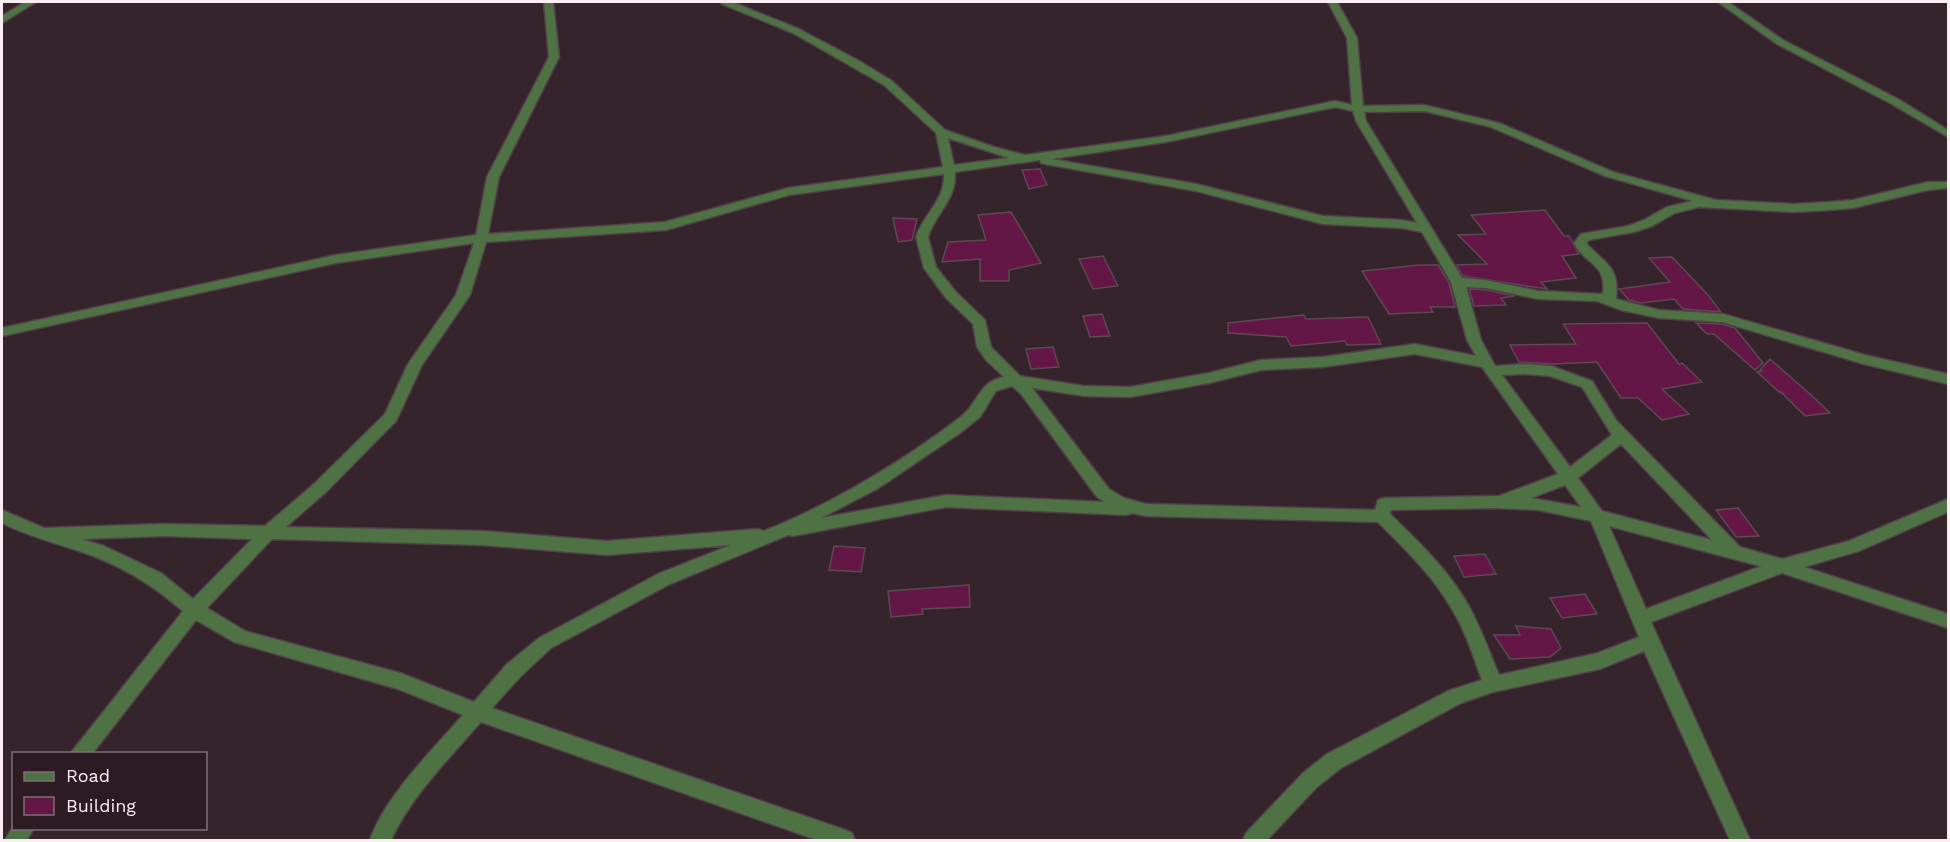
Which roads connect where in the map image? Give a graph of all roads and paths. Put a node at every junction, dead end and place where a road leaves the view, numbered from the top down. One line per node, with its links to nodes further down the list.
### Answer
1 (31, 2): 6 (street)
2 (548, 2): 15 (street)
3 (725, 2): 8 (street)
4 (1333, 2): 7 (street)
5 (1723, 2): 9 (street)
6 (2, 20)
7 (1358, 109): 10 (street); 13 (street); 14 (street)
8 (941, 132): 10 (street); 11 (street)
9 (1948, 134)
10 (1031, 159): 11 (street); 14 (street)
11 (950, 170): 15 (street); 20 (street)
12 (1948, 185): 13 (street)
13 (1711, 202): 17 (street)
14 (1425, 229): 16 (street)
15 (481, 239): 18 (street); 32 (street)
16 (1458, 282): 17 (street); 19 (street)
17 (1610, 300): 21 (street)
18 (2, 333)
19 (1489, 367): 20 (street); 22 (street); 23 (street)
20 (1016, 380): 26 (street); 33 (street)
21 (1948, 380)
22 (1622, 435): 23 (street); 34 (street)
23 (1568, 476): 24 (street); 29 (street)
24 (1495, 502): 28 (street); 29 (street)
25 (1948, 506): 35 (street)
26 (1146, 510): 28 (street); 33 (street)
27 (2, 516): 31 (street)
28 (1382, 516): 40 (street)
29 (1597, 516): 34 (street); 37 (street)
30 (2, 530): 31 (street)
31 (37, 532): 32 (street); 36 (street)
32 (268, 533): 33 (street); 36 (street)
33 (777, 533): 41 (street)
34 (1734, 552): 35 (street)
35 (1782, 566): 37 (street); 38 (street)
36 (194, 610): 41 (street); 42 (street)
37 (1641, 618): 39 (street)
38 (1948, 621)
39 (1649, 641): 40 (street); 46 (street)
40 (1493, 684): 45 (street)
41 (478, 712): 43 (street); 44 (street)
42 (81, 752)
43 (380, 840)
44 (846, 840)
45 (1254, 840)
46 (1740, 840)

